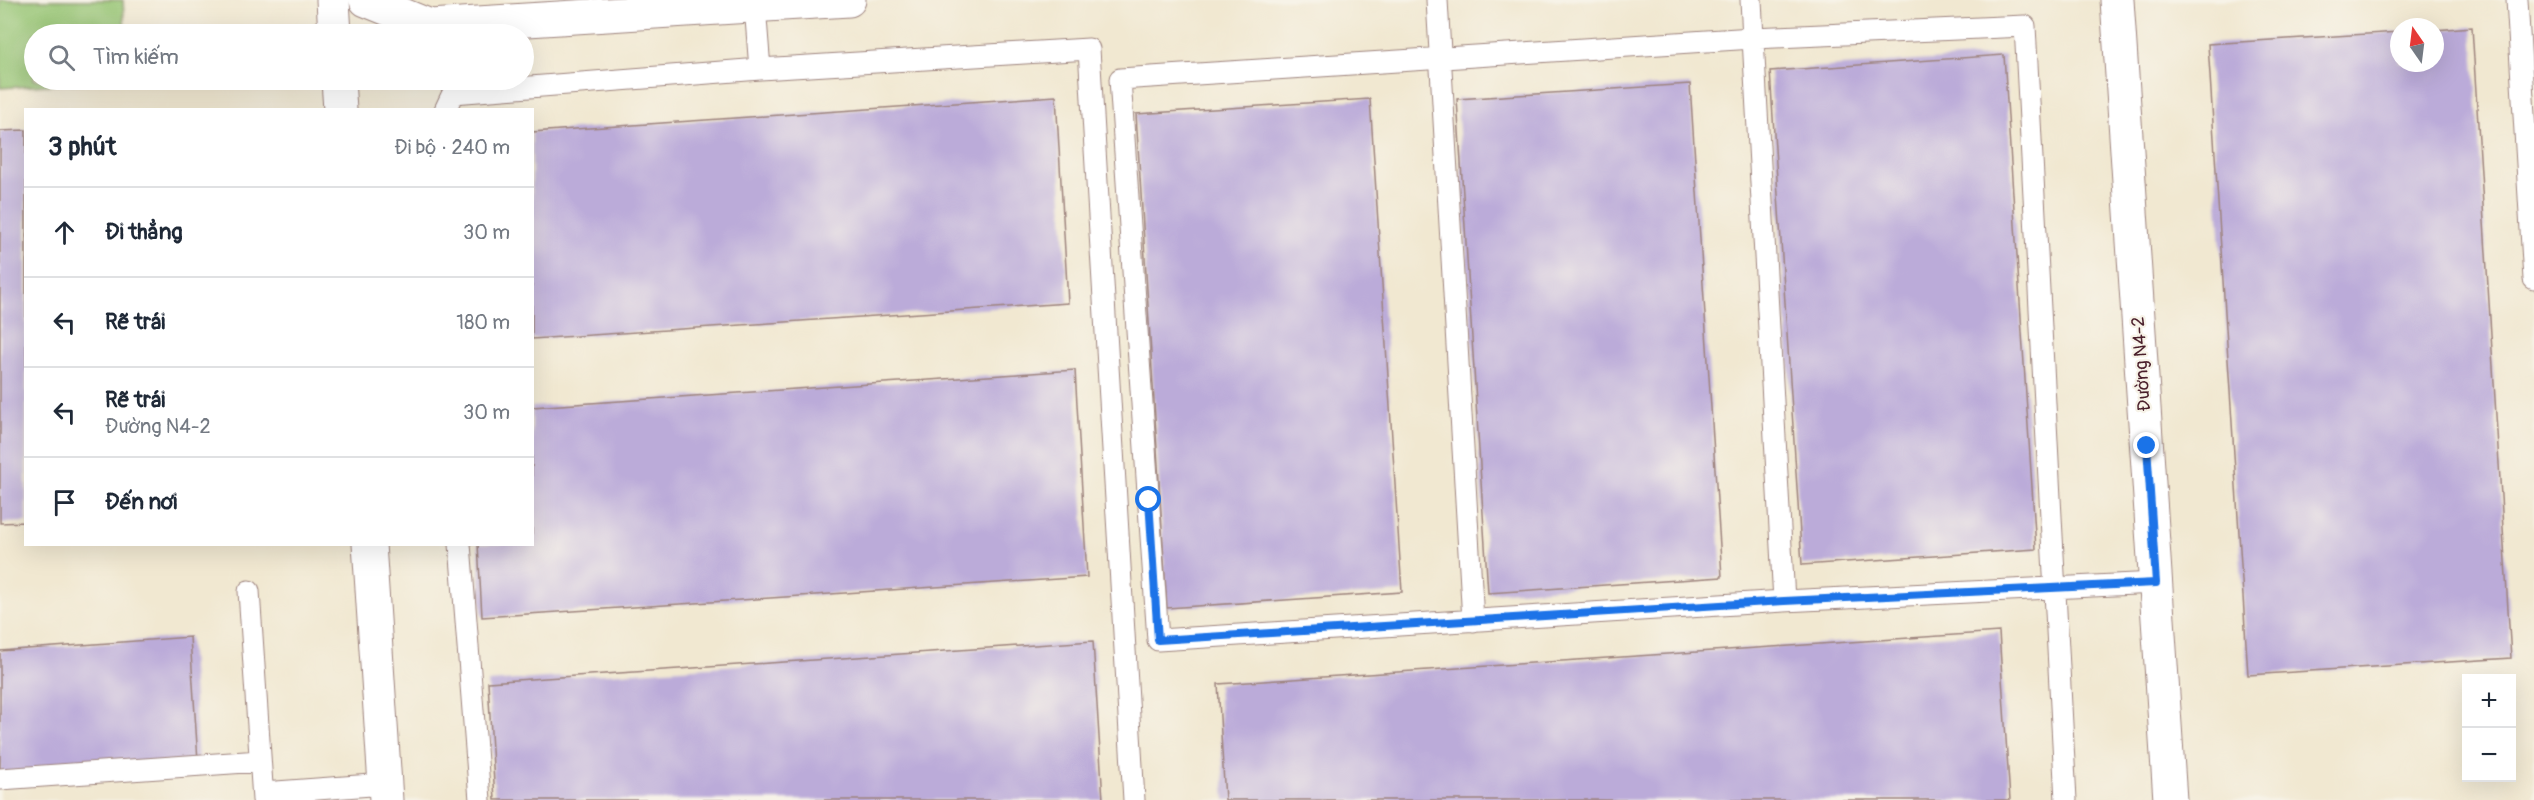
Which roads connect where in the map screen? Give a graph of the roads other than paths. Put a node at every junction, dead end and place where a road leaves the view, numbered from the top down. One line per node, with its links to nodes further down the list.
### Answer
1 (333, 0): 9 (street)
2 (366, 0): 10 (street)
3 (849, 0): 8 (street)
4 (1437, 0): 13 (lane)
5 (1751, 0): 12 (lane)
6 (2117, 0): 23 (street, Đường N4-2)
7 (2517, 0): 20 (lane)
8 (755, 6): 11 (street); 14 (lane)
9 (334, 24)
10 (425, 24)
11 (462, 24)
12 (1753, 38): 13 (lane); 24 (lane); 26 (lane)
13 (1440, 58): 27 (lane); 27 (lane)
14 (760, 69): 15 (lane); 33 (lane)
15 (534, 87)
16 (339, 90): 18 (street)
17 (491, 90): 19 (lane)
18 (340, 108)
19 (446, 108)
20 (2534, 279)
21 (369, 546): 30 (street)
22 (460, 546): 32 (lane)
23 (2156, 583): 24 (lane); 35 (street, Đường N4-2)
24 (2055, 588): 26 (lane); 34 (lane)
25 (249, 591): 28 (lane)
26 (1784, 601): 27 (lane)
27 (1473, 621)
28 (260, 761): 29 (lane); 31 (lane)
29 (0, 779)
30 (385, 792): 31 (lane)
31 (263, 796)
32 (480, 800)
33 (1134, 800)
34 (2066, 800)
35 (2170, 800)

